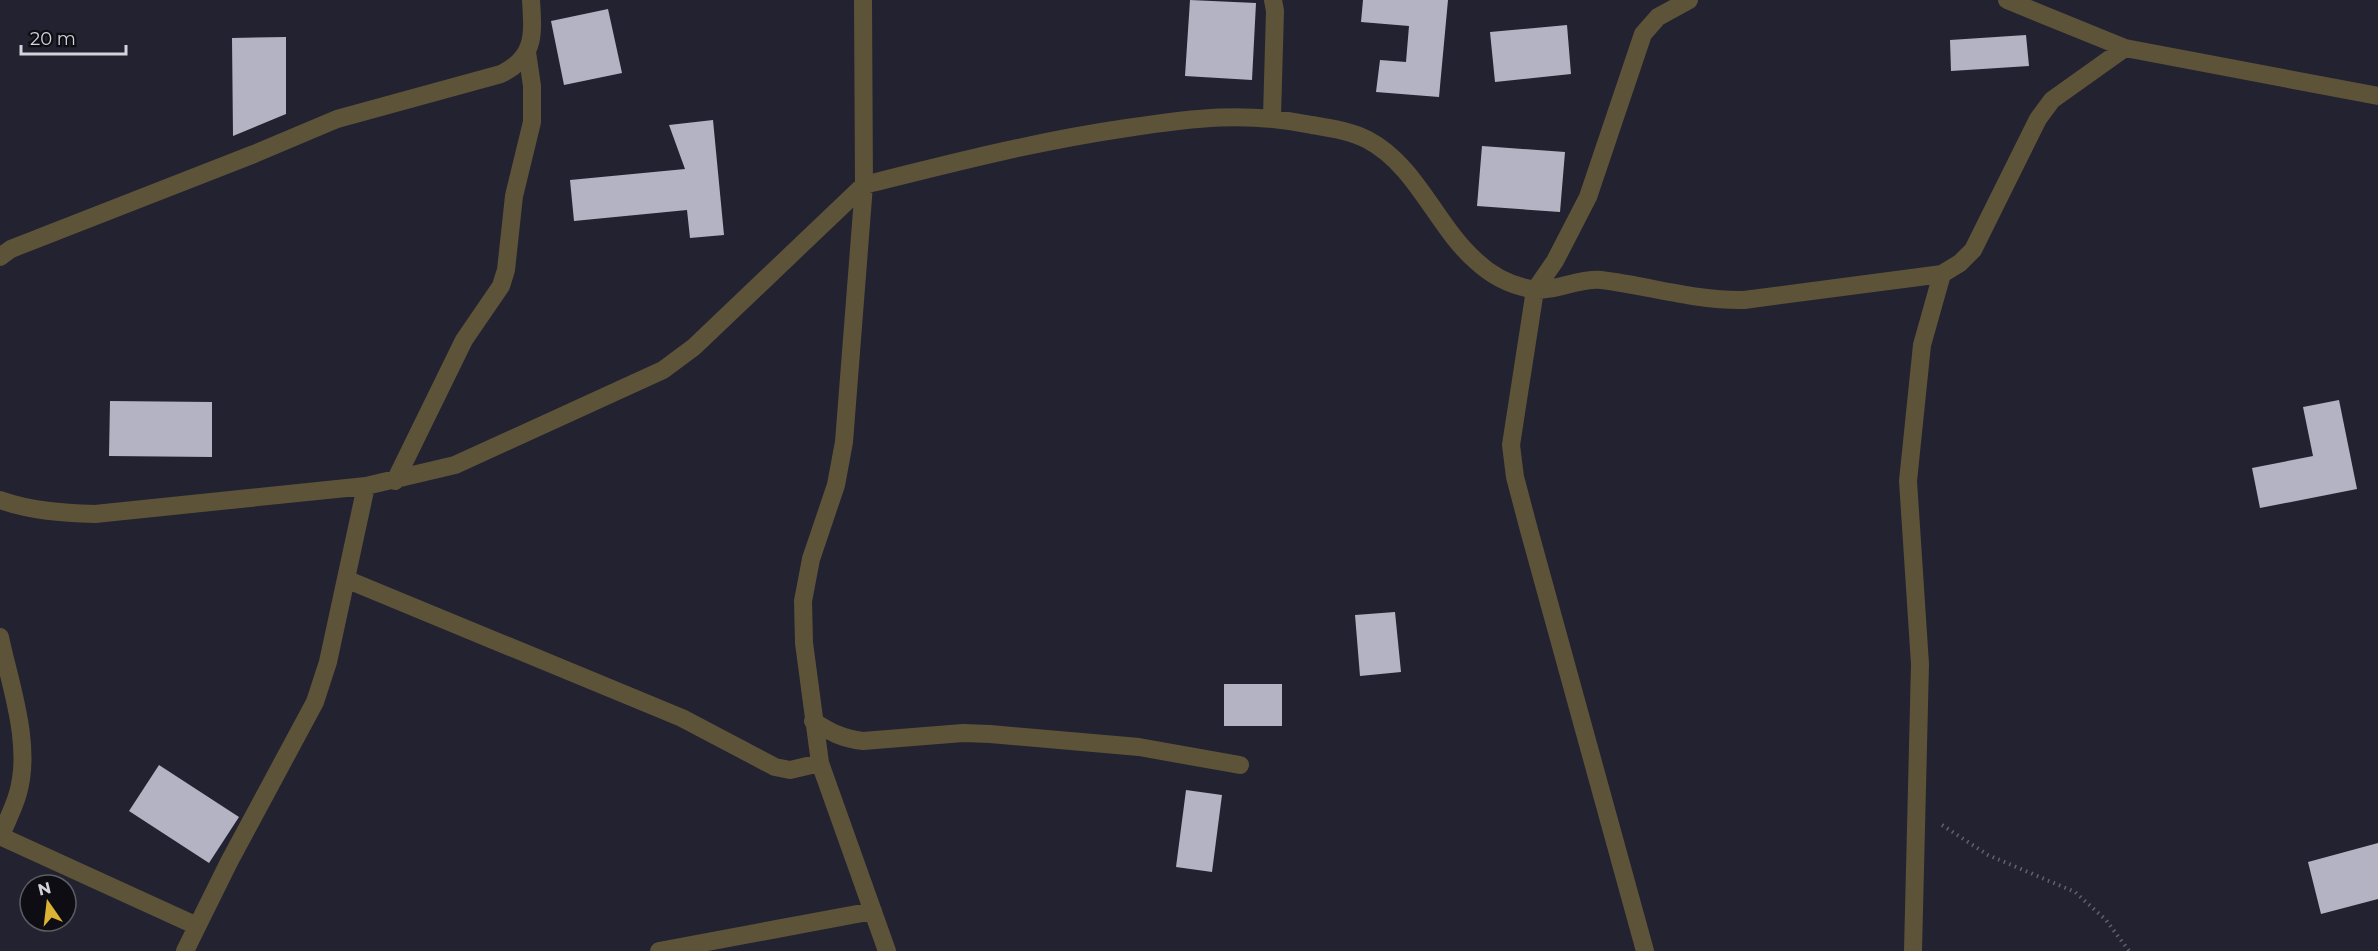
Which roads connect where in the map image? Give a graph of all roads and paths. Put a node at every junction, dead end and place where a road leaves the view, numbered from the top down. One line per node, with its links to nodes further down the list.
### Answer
1 (531, 0): 7 (street)
2 (863, 0): 10 (street)
3 (1273, 0): 9 (street)
4 (1689, 0): 13 (street)
5 (2007, 0): 6 (street)
6 (2125, 48): 8 (street); 12 (street)
7 (527, 52): 11 (street); 14 (street)
8 (2378, 96)
9 (1272, 116): 10 (street); 13 (street)
10 (864, 185): 14 (street); 19 (street)
11 (0, 257)
12 (1942, 274): 13 (street); 22 (street)
13 (1535, 290): 29 (street)
14 (395, 481): 15 (street)
15 (366, 486): 16 (street); 17 (street)
16 (0, 500)
17 (348, 580): 20 (street); 25 (street)
18 (0, 636): 23 (street)
19 (813, 721): 20 (street); 21 (street)
20 (820, 763): 24 (street)
21 (1240, 765)
22 (1916, 808): 30 (street); 31 (path)
23 (1, 836): 25 (street)
24 (873, 911): 27 (street); 28 (street)
25 (197, 926): 26 (street)
26 (185, 951)
27 (659, 951)
28 (887, 951)
29 (1645, 951)
30 (1913, 951)
31 (2129, 951)

